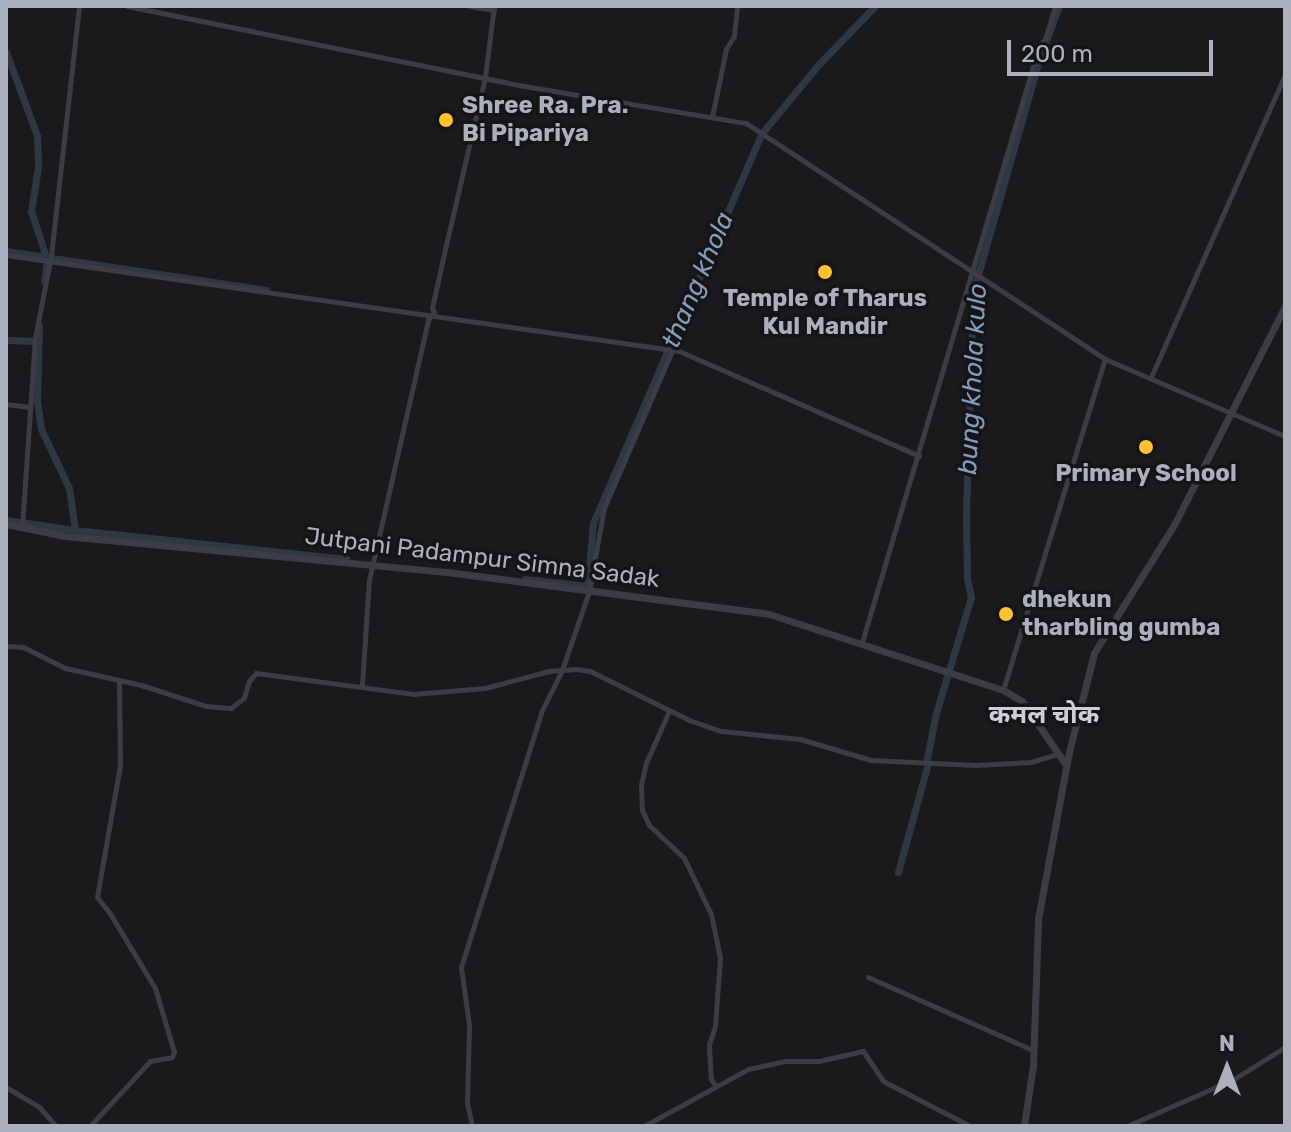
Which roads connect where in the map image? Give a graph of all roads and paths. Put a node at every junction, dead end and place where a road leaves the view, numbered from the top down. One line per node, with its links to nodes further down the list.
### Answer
1 (79, 6): 11 (street)
2 (127, 6): 8 (street)
3 (469, 6): 6 (street)
4 (737, 6): 9 (street)
5 (1055, 6): 12 (street)
6 (494, 8): 8 (street)
7 (1285, 75): 17 (street)
8 (485, 77): 9 (street); 14 (street)
9 (712, 118): 12 (street)
10 (6, 255): 11 (street)
11 (50, 259): 14 (street); 19 (street)
12 (972, 272): 16 (street); 22 (street)
13 (1285, 306): 20 (street)
14 (433, 314): 15 (street); 25 (street)
15 (672, 351): 22 (street); 26 (street)
16 (1105, 359): 17 (street); 32 (street)
17 (1151, 377): 20 (street)
18 (6, 404): 19 (street)
19 (30, 407): 24 (street)
20 (1231, 415): 21 (street); 35 (street)
21 (1285, 436)
22 (919, 456): 27 (street)
23 (6, 524): 24 (street, Jutpani Padampur Simna Sadak)
24 (22, 528): 25 (street, Jutpani Padampur Simna Sadak)
25 (374, 566): 26 (street, Jutpani Padampur Simna Sadak); 31 (street)
26 (589, 591): 27 (street, Jutpani Padampur Simna Sadak); 29 (street)
27 (862, 642): 32 (street, Jutpani Padampur Simna Sadak)
28 (6, 646): 30 (street)
29 (562, 670): 31 (street); 33 (street); 43 (street)
30 (119, 683): 31 (street); 42 (street)
31 (362, 685)
32 (1003, 690): 34 (street)
33 (669, 711): 34 (street); 39 (street)
34 (1058, 754): 35 (street)
35 (1066, 765): 38 (street)
36 (868, 977): 38 (street)
37 (1285, 1047): 47 (street)
38 (1033, 1050): 46 (street)
39 (715, 1085): 44 (street); 45 (street)
40 (6, 1087): 41 (street)
41 (56, 1126)
42 (90, 1126)
43 (472, 1126)
44 (644, 1126)
45 (970, 1126)
46 (1024, 1126)
47 (1127, 1126)

